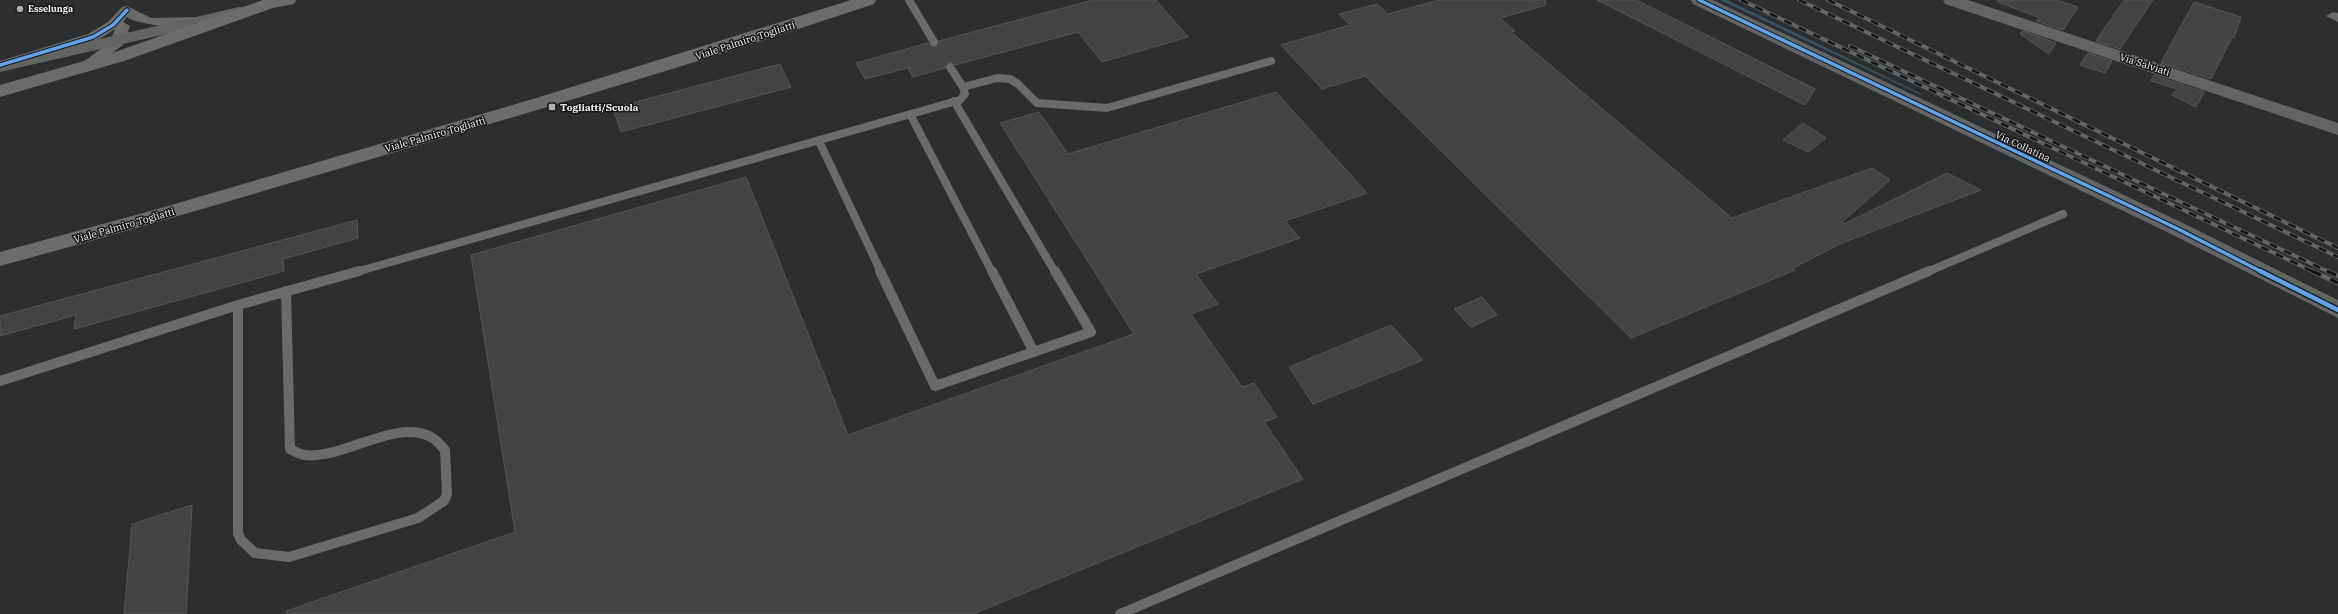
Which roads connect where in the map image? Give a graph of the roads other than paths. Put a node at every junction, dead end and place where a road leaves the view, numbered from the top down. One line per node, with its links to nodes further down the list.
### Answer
1 (288, 0): 6 (main road)
2 (868, 0): 22 (main road, Viale Palmiro Togliatti)
3 (909, 0): 10 (lane)
4 (1699, 0): 25 (street, Via Collatina)
5 (1951, 0): 19 (street, Via Salviati)
6 (270, 4): 8 (street); 14 (main road)
7 (127, 5): 8 (street); 9 (street); 12 (street)
8 (202, 21): 9 (street)
9 (119, 41): 12 (street); 14 (street)
10 (934, 42)
11 (1271, 61): 15 (lane)
12 (0, 66)
13 (950, 67): 15 (lane)
14 (84, 68): 16 (main road)
15 (963, 87): 17 (lane)
16 (2, 90)
17 (954, 101): 18 (lane); 26 (lane)
18 (910, 114): 20 (lane); 26 (lane)
19 (2338, 129)
20 (819, 140): 23 (lane); 26 (lane)
21 (2063, 214): 28 (lane)
22 (0, 259)
23 (286, 291): 24 (lane); 24 (lane)
24 (238, 305): 27 (lane)
25 (2338, 310)
26 (1034, 352)
27 (0, 381)
28 (1120, 614)

